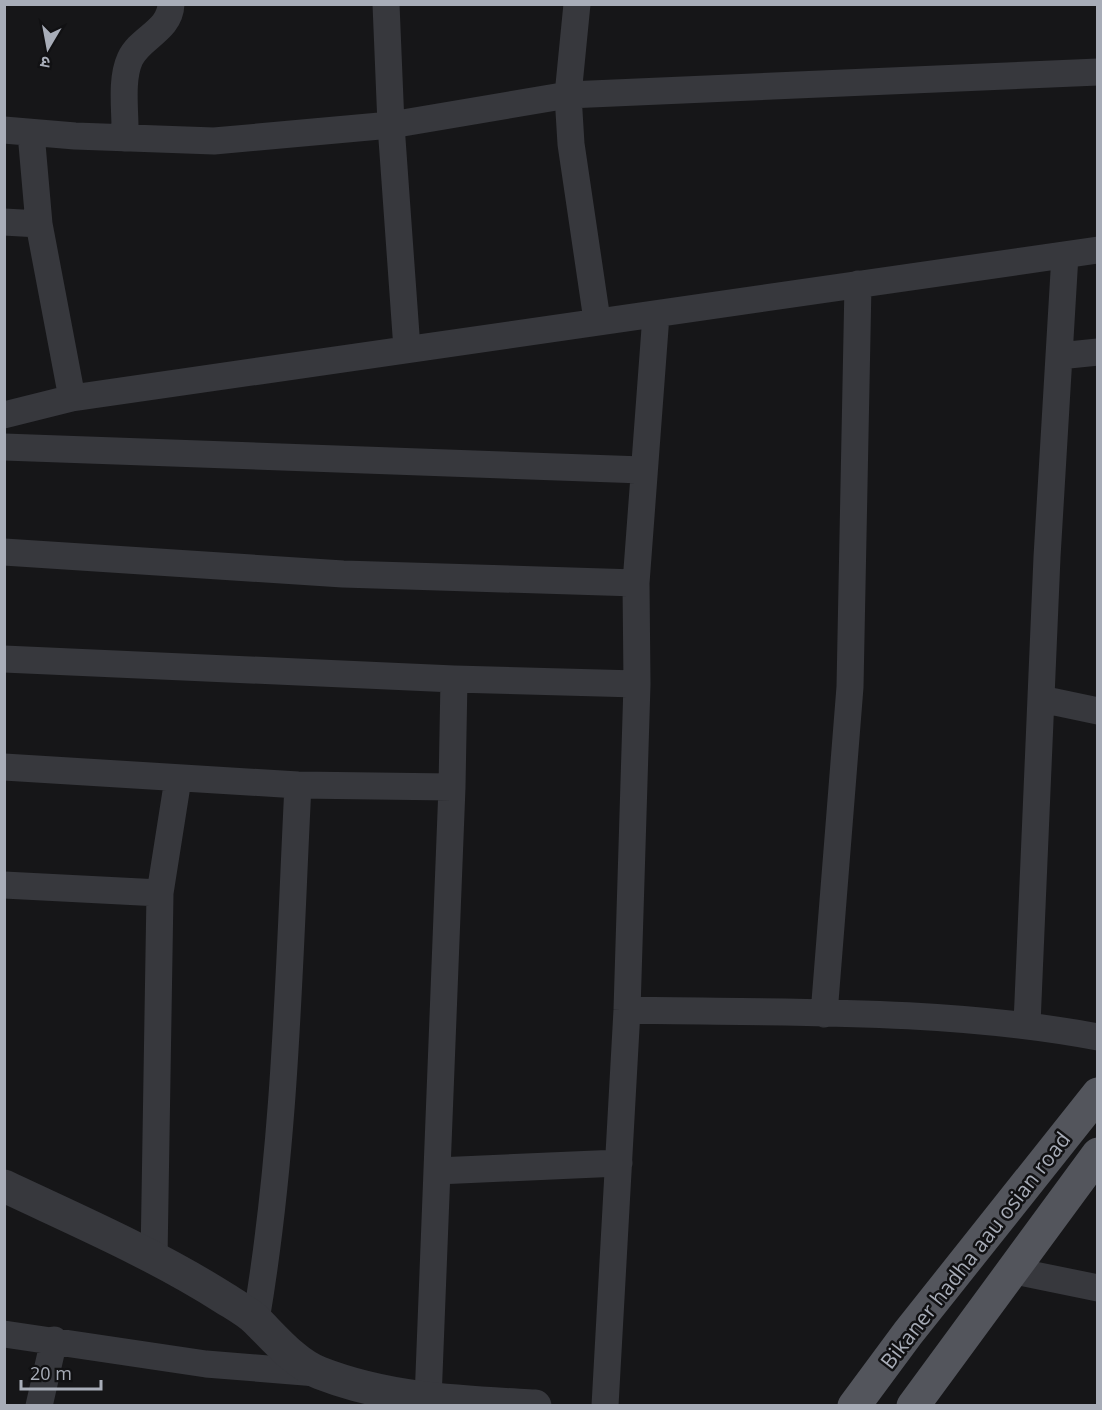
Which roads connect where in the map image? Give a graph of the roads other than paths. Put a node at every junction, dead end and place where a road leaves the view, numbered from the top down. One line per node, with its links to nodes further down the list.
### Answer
1 (171, 4): 9 (street)
2 (386, 4): 6 (street)
3 (577, 4): 5 (street)
4 (1098, 72): 5 (street)
5 (568, 95): 6 (street); 16 (street)
6 (391, 125): 9 (street); 17 (street)
7 (4, 130): 8 (street)
8 (31, 133): 9 (street); 11 (street)
9 (125, 138)
10 (4, 222): 11 (street)
11 (39, 224): 20 (street)
12 (1098, 250): 13 (street)
13 (1065, 255): 14 (street); 19 (street)
14 (858, 284): 15 (street); 38 (street)
15 (656, 315): 16 (street); 23 (street)
16 (597, 320): 17 (street)
17 (407, 349): 20 (street)
18 (1098, 352): 19 (street)
19 (1059, 356): 29 (street)
20 (72, 398): 21 (street)
21 (4, 415)
22 (4, 447): 23 (street)
23 (643, 470): 25 (street)
24 (4, 552): 25 (street)
25 (636, 583): 28 (street)
26 (4, 659): 27 (street)
27 (454, 679): 28 (street); 34 (street)
28 (637, 684): 37 (street)
29 (1041, 699): 30 (street); 39 (street)
30 (1098, 711)
31 (4, 767): 32 (street)
32 (178, 779): 33 (street); 36 (street)
33 (298, 785): 34 (street); 49 (street)
34 (452, 787): 44 (street)
35 (4, 885): 36 (street)
36 (160, 893): 46 (street)
37 (627, 1010): 38 (street); 43 (street)
38 (824, 1014): 39 (street)
39 (1027, 1024): 40 (street)
40 (1098, 1037)
41 (1098, 1095): 57 (main road, Bikaner hadha aau osian road)
42 (1098, 1154): 47 (main road, Bikaner hadha aau osian road)
43 (619, 1163): 44 (street); 56 (street)
44 (436, 1171): 53 (street)
45 (4, 1186): 46 (street)
46 (154, 1259): 49 (street)
47 (1010, 1270): 48 (street); 58 (main road, Bikaner hadha aau osian road)
48 (1098, 1288)
49 (256, 1320): 52 (street)
50 (4, 1335): 51 (street)
51 (54, 1340): 52 (street); 54 (street)
52 (317, 1372): 53 (street)
53 (428, 1400): 55 (street)
54 (39, 1406)
55 (535, 1406)
56 (605, 1406)
57 (854, 1406)
58 (913, 1406)

